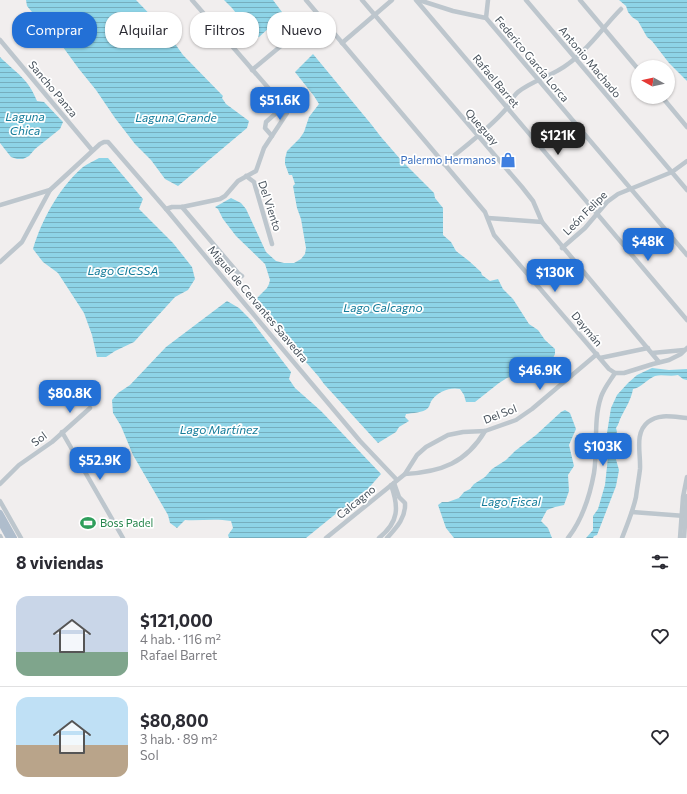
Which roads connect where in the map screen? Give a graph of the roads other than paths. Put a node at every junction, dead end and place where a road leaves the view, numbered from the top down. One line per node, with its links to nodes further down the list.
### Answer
1 (192, 0): 22 (street)
2 (306, 0): 12 (street, Daymán)
3 (362, 0): 13 (street, Queguay)
4 (392, 0): 13 (street)
5 (416, 0): 10 (street, Rafael Barret)
6 (488, 0): 14 (street)
7 (526, 0): 20 (street, Antonio Machado)
8 (580, 0): 15 (street)
9 (422, 1): 10 (street); 14 (street, Federico García Lorca)
10 (421, 6): 26 (street, Rafael Barret)
11 (621, 9): 15 (street)
12 (316, 12)
13 (375, 15): 18 (street); 29 (street, Queguay)
14 (486, 18): 23 (street, Federico García Lorca)
15 (604, 28): 20 (street); 21 (street)
16 (336, 36): 18 (street, Daymán)
17 (0, 40): 30 (street, Sancho Panza)
18 (342, 43): 32 (street, Daymán)
19 (278, 48): 22 (street)
20 (575, 58): 23 (street); 34 (street, Antonio Machado)
21 (631, 61)
22 (252, 70): 25 (street)
23 (539, 80): 26 (street); 37 (street, Federico García Lorca)
24 (668, 104): 27 (street)
25 (284, 106): 28 (street); 28 (street)
26 (507, 108): 29 (street); 44 (street, Rafael Barret)
27 (687, 127)
28 (272, 136): 33 (street)
29 (478, 136): 32 (street); 47 (street, Queguay)
30 (92, 150): 38 (street); 43 (street, Miguel de Cervantes Saavedra)
31 (687, 161): 34 (street, León Felipe)
32 (444, 164): 46 (street, Daymán)
33 (256, 171): 35 (street); 36 (street)
34 (672, 172): 37 (street, León Felipe); 39 (street, Antonio Machado)
35 (246, 176): 36 (street, Del Viento); 40 (street)
36 (254, 182): 48 (street, Del Viento)
37 (630, 188): 44 (street, León Felipe); 50 (street, Federico García Lorca)
38 (50, 190): 41 (street); 51 (street)
39 (687, 190)
40 (193, 204): 42 (street); 45 (street)
41 (0, 206)
42 (182, 207): 43 (street); 45 (street)
43 (166, 209): 66 (street, Miguel de Cervantes Saavedra)
44 (596, 214): 49 (street, León Felipe); 53 (street, Rafael Barret)
45 (189, 216): 52 (street)
46 (488, 218): 47 (street); 57 (street, Daymán)
47 (542, 222): 49 (street, Queguay)
48 (272, 244)
49 (562, 248): 54 (street, Queguay)
50 (687, 255)
51 (0, 262)
52 (242, 276)
53 (687, 320)
54 (648, 348): 56 (street, Queguay); 57 (street)
55 (686, 349): 56 (street); 58 (street)
56 (652, 353): 58 (street, Queguay)
57 (598, 356): 59 (street, Daymán); 62 (street, Del Sol)
58 (659, 362): 59 (street)
59 (616, 373): 80 (street)
60 (90, 408): 63 (street, Sol)
61 (687, 418): 70 (street)
62 (485, 431): 64 (street); 64 (street, Del Sol)
63 (62, 432): 67 (street, Sol); 77 (street)
64 (405, 474): 66 (street, Calcagno)
65 (687, 477): 72 (street)
66 (394, 483): 78 (street, Calcagno); 79 (street); 79 (street)
67 (0, 484)
68 (687, 496): 72 (street)
69 (0, 501): 76 (street)
70 (632, 512): 72 (street); 81 (street)
71 (0, 513): 75 (main road)
72 (683, 516): 82 (street); 83 (street)
73 (0, 522): 74 (main road)
74 (9, 538)
75 (14, 538)
76 (21, 538)
77 (123, 538)
78 (326, 538)
79 (383, 538)
80 (568, 538)
81 (622, 538)
82 (680, 538)
83 (684, 538)

